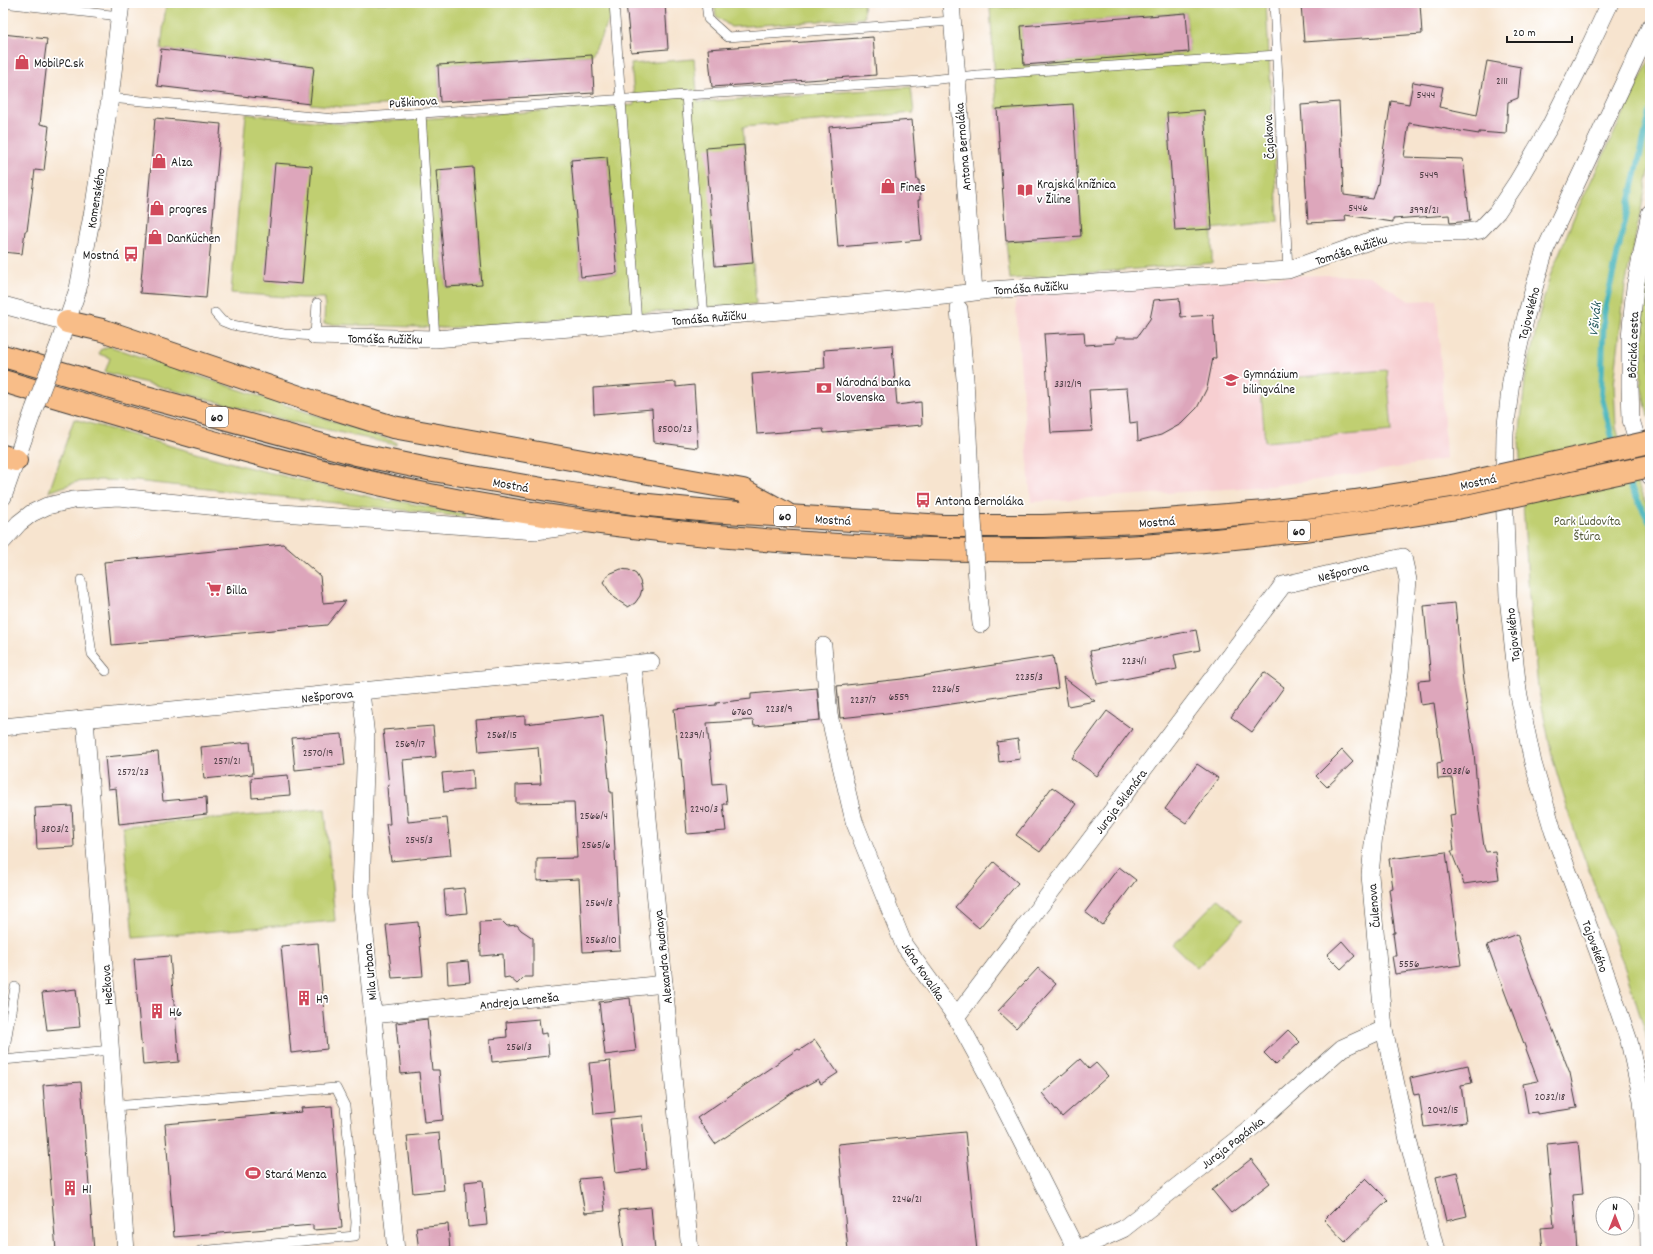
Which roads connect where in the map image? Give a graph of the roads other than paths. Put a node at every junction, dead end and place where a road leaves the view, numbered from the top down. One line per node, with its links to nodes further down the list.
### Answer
1 (614, 3): 14 (lane)
2 (706, 3): 8 (lane)
3 (951, 3): 8 (street, Antona Bernoláka)
4 (1274, 3): 10 (lane, Čajakova)
5 (1610, 3): 17 (street, Tomáša Ružičku)
6 (3, 4): 7 (lane)
7 (121, 9): 13 (street, Komenského)
8 (952, 22): 11 (street, Antona Bernoláka)
9 (1650, 27): 62 (street, Tajovského)
10 (1277, 55): 11 (lane, Puškinova); 17 (lane, Čajakova)
11 (956, 79): 12 (lane, Puškinova); 18 (street, Antona Bernoláka)
12 (686, 95): 14 (lane, Puškinova); 23 (lane)
13 (110, 98): 15 (lane, Puškinova); 24 (street, Komenského)
14 (621, 100): 15 (lane, Puškinova); 25 (lane)
15 (421, 113): 27 (lane)
16 (1650, 213): 33 (street, Bôrická cesta)
17 (1288, 270): 18 (street, Tomáša Ružičku)
18 (974, 291): 23 (street, Tomáša Ružičku)
19 (317, 303): 26 (lane)
20 (3, 305): 24 (street)
21 (959, 309): 41 (street, bridge)
22 (215, 314): 26 (lane)
23 (704, 318): 25 (street, Tomáša Ružičku)
24 (67, 322): 31 (street, Komenského, bridge); 35 (main road)
25 (637, 323): 27 (street, Tomáša Ružičku)
26 (315, 336): 27 (street, Tomáša Ružičku)
27 (436, 339)
28 (3, 356): 35 (main road, Mostná / 60)
29 (3, 381): 36 (main road, Mostná / 60)
30 (1650, 442): 35 (main road, Mostná / 60, bridge)
31 (10, 458): 34 (street, Komenského)
32 (1650, 466): 36 (main road, Mostná / 60, bridge)
33 (1650, 476)
34 (3, 497)
35 (791, 517)
36 (595, 522): 37 (street)
37 (3, 540)
38 (1403, 557): 40 (street, Nešporova); 53 (street, Čulenova)
39 (81, 580): 45 (lane)
40 (1283, 585): 52 (street, Juraja Sklenára)
41 (981, 624)
42 (823, 646): 52 (street, Jána Kovalíka)
43 (651, 662): 44 (street, Nešporova)
44 (633, 664): 46 (street, Nešporova); 49 (street, Alexandra Rudnaya)
45 (106, 671)
46 (361, 692): 47 (street, Nešporova); 51 (street, Mila Urbana)
47 (85, 719): 48 (street, Nešporova); 54 (street, Hečkova)
48 (3, 727)
49 (664, 984): 51 (street, Andreja Lemeša); 59 (street, Alexandra Rudnaya)
50 (15, 987): 54 (lane)
51 (373, 1015): 58 (street, Mila Urbana)
52 (956, 1017): 60 (street, Jána Kovalíka)
53 (1384, 1030): 60 (street, Juraja Papánka); 61 (street, Čulenova)
54 (111, 1050): 55 (street, Hečkova)
55 (115, 1106): 56 (street, Hečkova); 57 (lane)
56 (126, 1251)
57 (200, 1251)
58 (396, 1251)
59 (690, 1251)
60 (1076, 1251)
61 (1436, 1251)
62 (1648, 1251)

